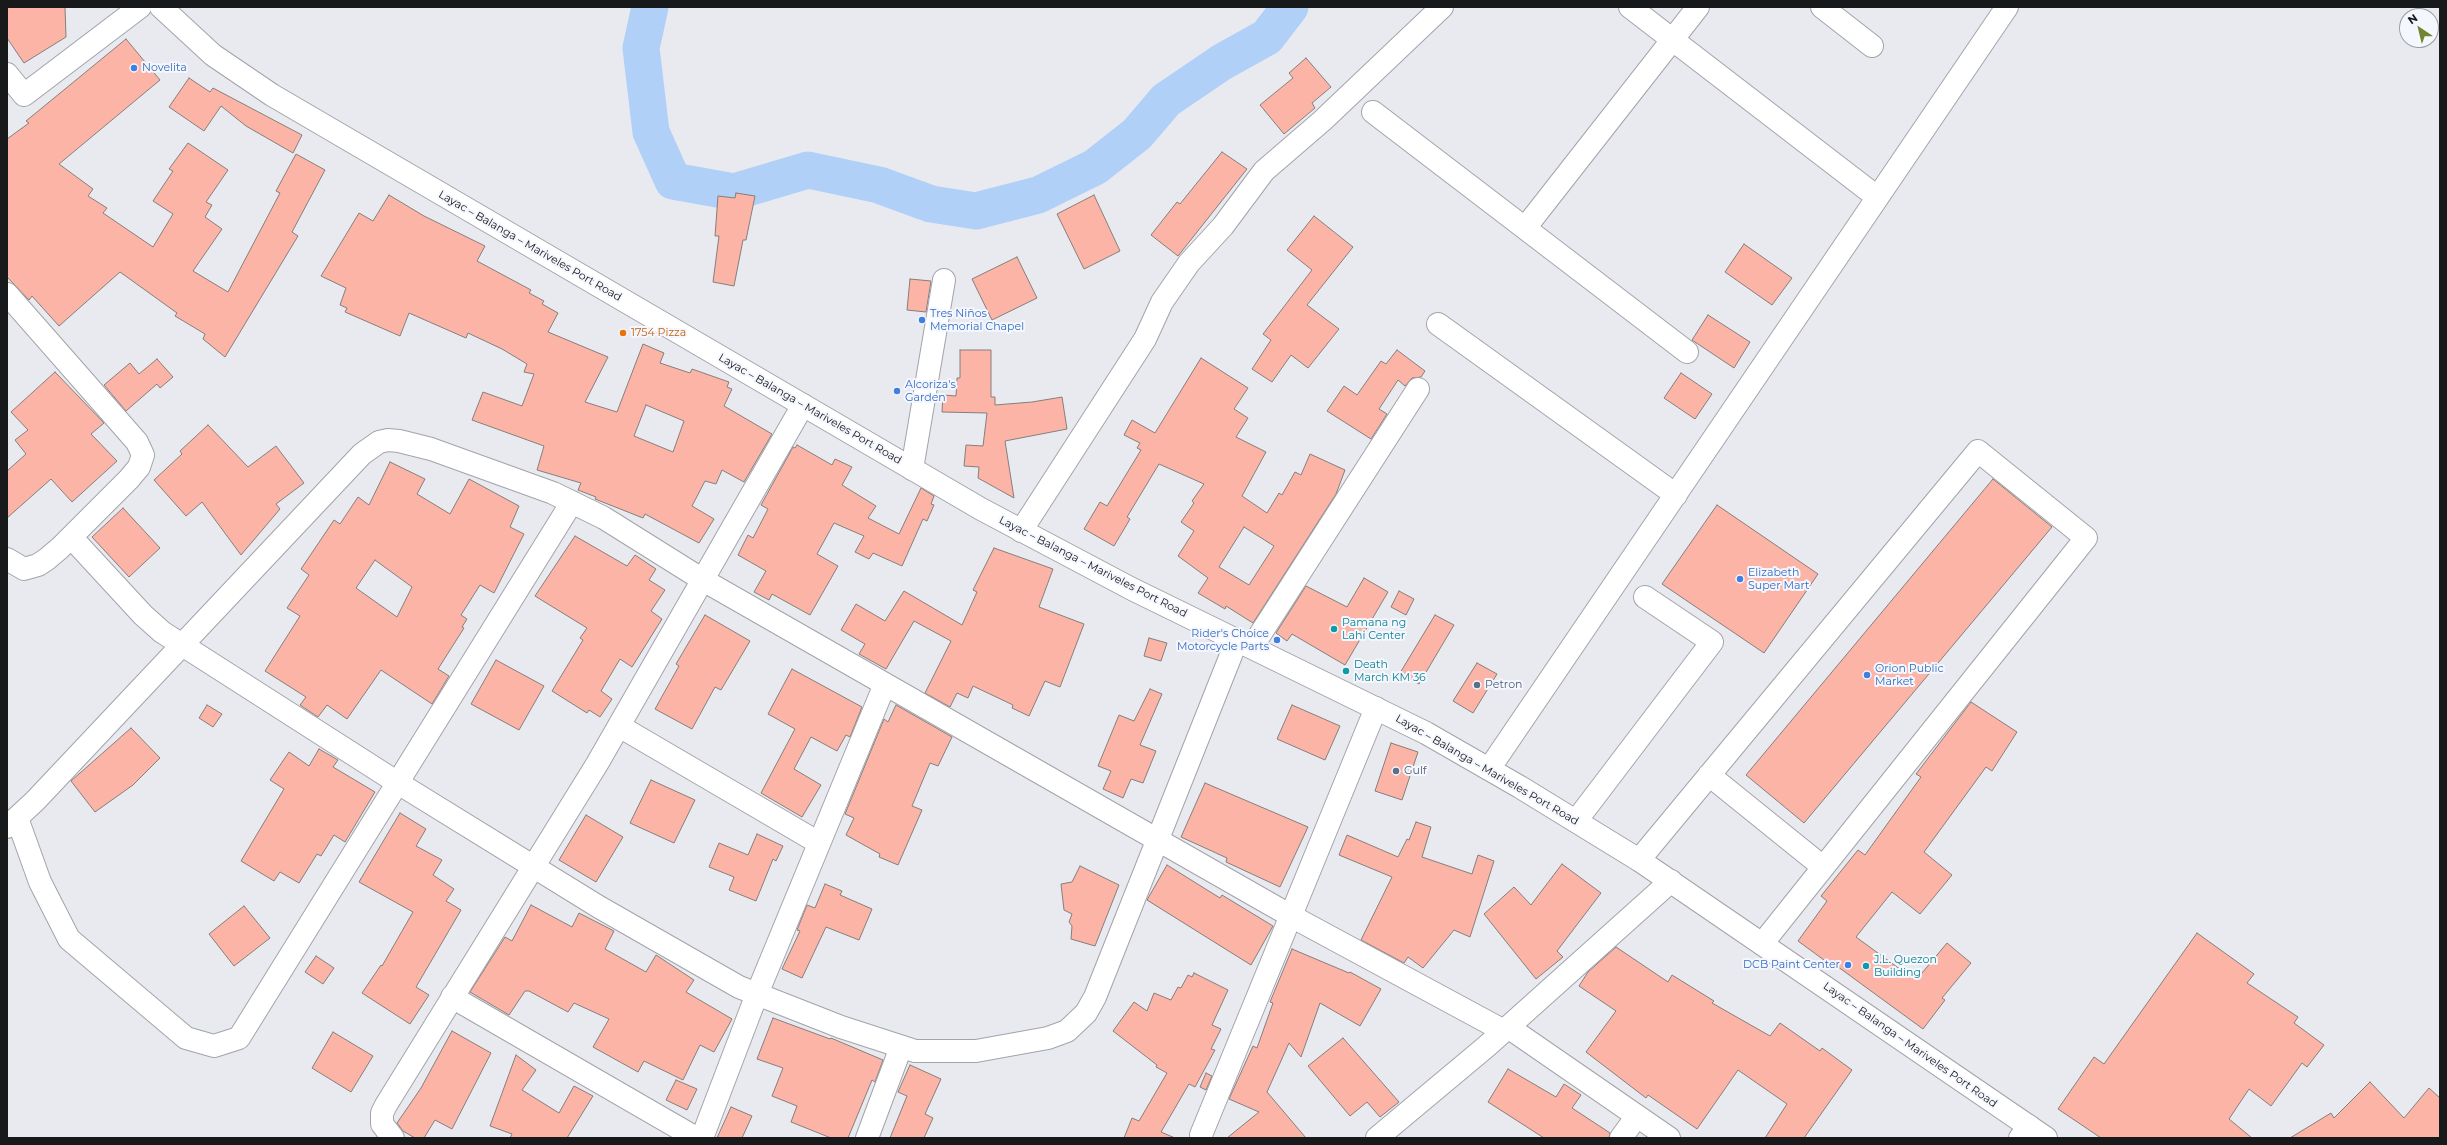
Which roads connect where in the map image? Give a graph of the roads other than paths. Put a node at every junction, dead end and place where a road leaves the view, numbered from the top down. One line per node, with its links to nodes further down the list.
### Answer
1 (140, 7): 10 (street)
2 (162, 7): 19 (street, Layac – Balanga – Mariveles Port Road)
3 (1442, 7): 23 (street)
4 (1630, 7): 8 (street)
5 (1698, 7): 8 (street)
6 (1822, 7): 9 (street)
7 (2007, 7): 12 (street)
8 (1673, 40): 12 (street); 13 (street)
9 (1872, 46)
10 (7, 74)
11 (1373, 112): 13 (street)
12 (1878, 197): 21 (street)
13 (1525, 228): 17 (street)
14 (944, 280): 20 (street)
15 (7, 294): 24 (street)
16 (1438, 324): 21 (street)
17 (1687, 352)
18 (1418, 389): 29 (street)
19 (803, 405): 20 (street, Layac – Balanga – Mariveles Port Road); 26 (street)
20 (912, 469): 23 (street, Layac – Balanga – Mariveles Port Road)
21 (1676, 495): 33 (street)
22 (572, 502): 26 (street); 28 (street); 35 (street)
23 (1021, 531): 29 (street, Layac – Balanga – Mariveles Port Road)
24 (71, 537): 25 (street); 28 (street)
25 (7, 560)
26 (702, 580): 30 (street); 32 (street)
27 (1645, 597): 36 (street)
28 (182, 644): 35 (street); 37 (street)
29 (1245, 644): 31 (street, Layac – Balanga – Mariveles Port Road); 38 (street)
30 (885, 684): 38 (street); 39 (street)
31 (1376, 708): 33 (street, Layac – Balanga – Mariveles Port Road); 44 (street)
32 (619, 726): 39 (street); 41 (street)
33 (1489, 769): 36 (street, Layac – Balanga – Mariveles Port Road)
34 (1709, 775): 40 (street); 42 (street); 42 (street)
35 (398, 784): 37 (street); 41 (street)
36 (1576, 821): 40 (street, Layac – Balanga – Mariveles Port Road)
37 (12, 823)
38 (1156, 839): 44 (street); 49 (street)
39 (819, 843): 46 (street)
40 (1639, 860): 43 (street, Layac – Balanga – Mariveles Port Road)
41 (533, 867): 46 (street); 47 (street)
42 (1823, 868): 45 (street)
43 (1671, 881): 45 (street, Layac – Balanga – Mariveles Port Road); 48 (street)
44 (1291, 916): 48 (street); 52 (street)
45 (1762, 944): 51 (street, Layac – Balanga – Mariveles Port Road)
46 (757, 994): 49 (street); 55 (street)
47 (452, 997): 53 (street); 54 (street)
48 (1506, 1029): 50 (street); 57 (street)
49 (901, 1047): 56 (street)
50 (1638, 1116): 58 (street); 59 (street)
51 (2032, 1134)
52 (1202, 1135)
53 (393, 1138)
54 (696, 1138)
55 (702, 1138)
56 (868, 1138)
57 (1377, 1138)
58 (1621, 1138)
59 (1670, 1138)

